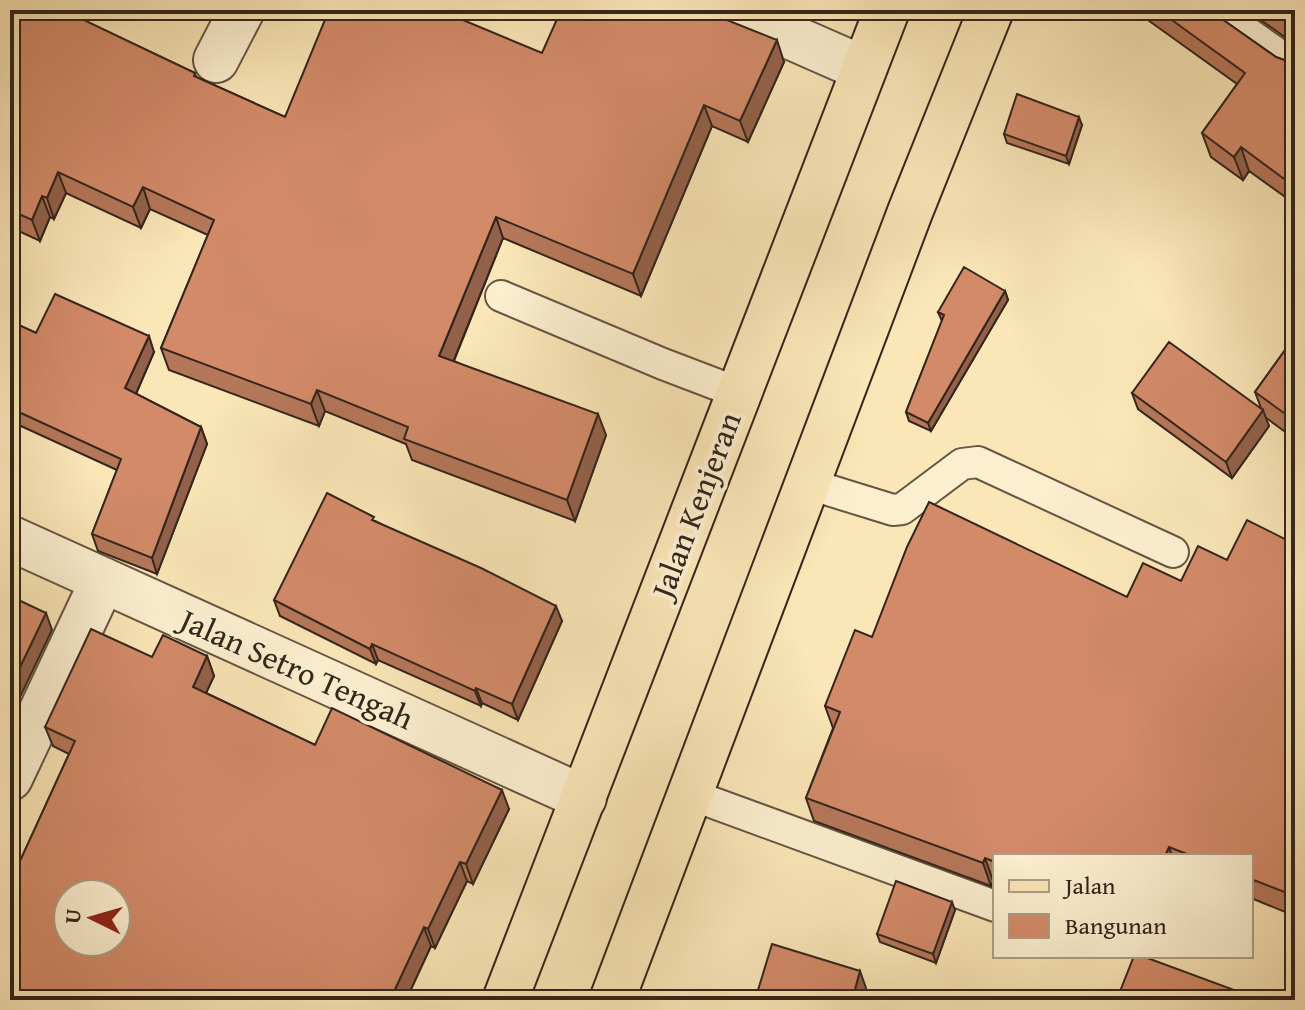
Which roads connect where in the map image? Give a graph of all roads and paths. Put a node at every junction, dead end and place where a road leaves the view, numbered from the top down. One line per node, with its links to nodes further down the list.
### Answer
1 (242, 10): 6 (street)
2 (721, 10): 8 (street)
3 (887, 10): 8 (main road, Jalan Kenjeran)
4 (991, 10): 11 (main road)
5 (1215, 10): 7 (lane)
6 (216, 60)
7 (1295, 66)
8 (864, 69): 10 (main road, Jalan Kenjeran)
9 (501, 296): 10 (lane)
10 (739, 393): 17 (main road, Jalan Kenjeran)
11 (809, 484): 13 (lane); 16 (main road)
12 (10, 538): 14 (street, Jalan Setro Tengah)
13 (1173, 552)
14 (103, 580): 15 (street); 17 (street, Jalan Setro Tengah)
15 (10, 778)
16 (689, 794): 18 (lane); 20 (main road)
17 (584, 798): 19 (main road, Jalan Kenjeran)
18 (993, 905)
19 (505, 1000)
20 (612, 1000)

